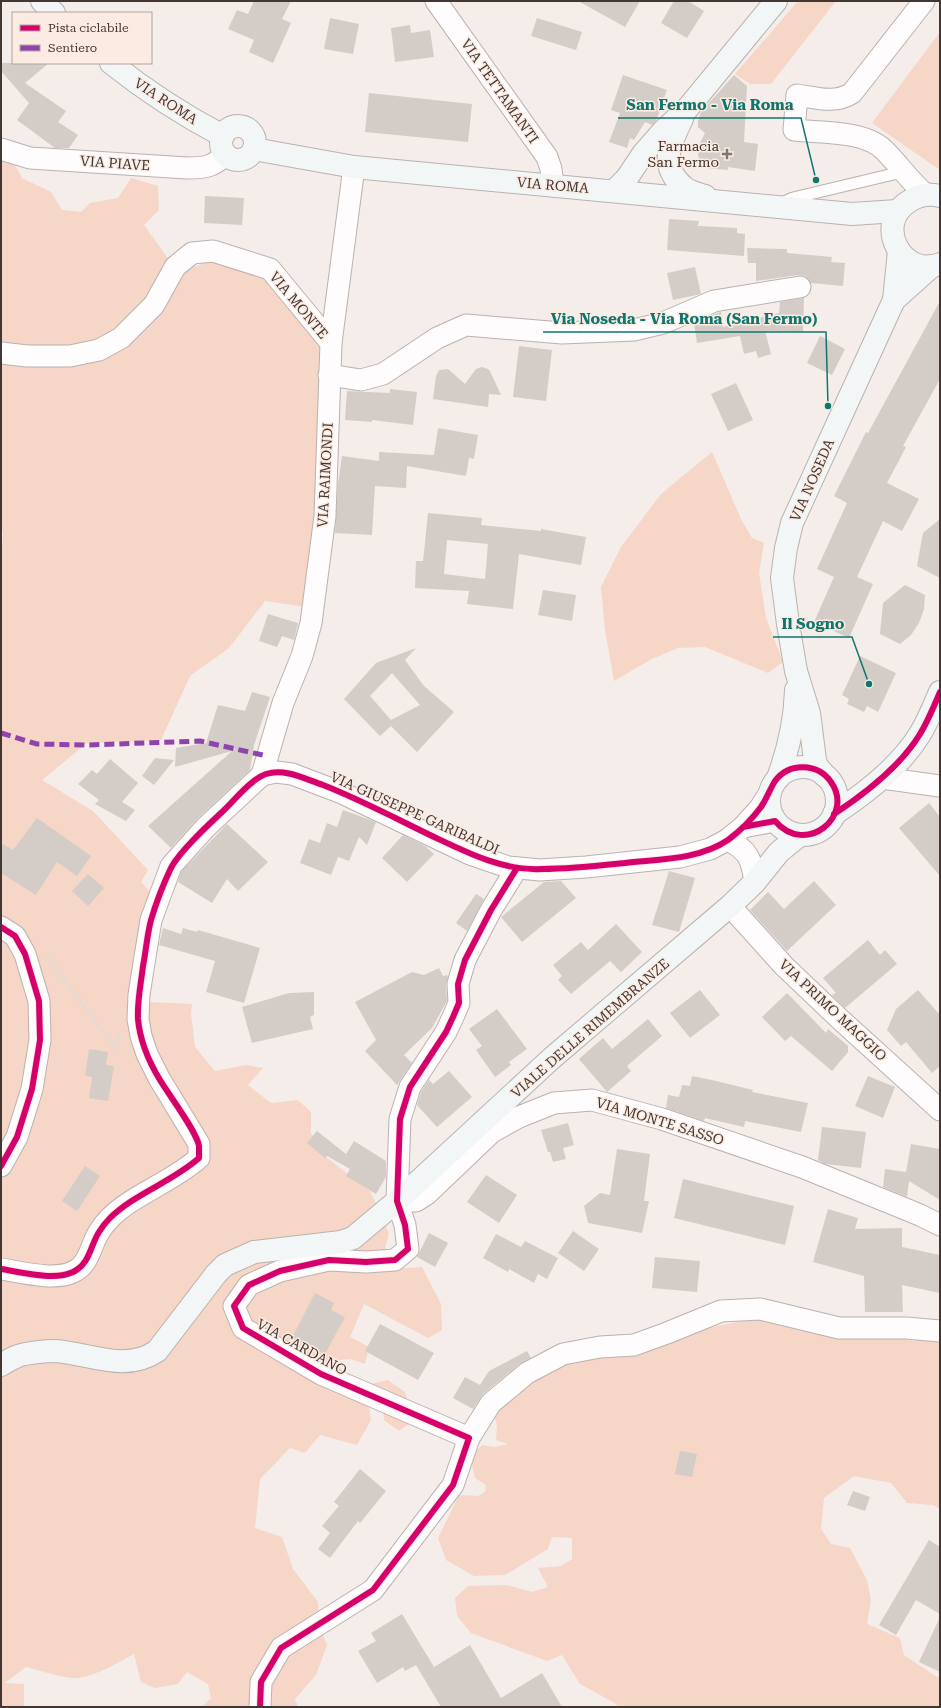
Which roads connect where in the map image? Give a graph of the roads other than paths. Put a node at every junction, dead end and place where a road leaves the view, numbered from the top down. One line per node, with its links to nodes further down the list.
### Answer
1 (42, 1): 5 (main road)
2 (436, 1): 13 (street, VIA TETTAMANTI)
3 (776, 1): 7 (main road)
4 (924, 1): 12 (street)
5 (53, 12)
6 (112, 64): 8 (main road, VIA ROMA)
7 (687, 109): 14 (main road); 16 (main road)
8 (225, 145): 9 (street, VIA PIAVE); 10 (main road); 10 (main road)
9 (1, 149)
10 (254, 149): 11 (main road, VIA ROMA)
11 (354, 167): 13 (main road, VIA ROMA); 24 (street, VIA RAIMONDI)
12 (902, 172): 15 (street); 17 (lane)
13 (553, 186): 14 (main road, VIA ROMA)
14 (614, 191): 16 (main road, VIA ROMA)
15 (933, 195): 18 (main road)
16 (719, 202): 17 (main road, VIA ROMA)
17 (772, 207): 19 (main road, VIA ROMA)
18 (897, 211): 19 (main road, VIA ROMA); 20 (main road, VIA NOSEDA)
19 (852, 214): 20 (main road, VIA ROMA)
20 (896, 245): 21 (main road, VIA ROMA); 23 (main road, VIA NOSEDA)
21 (936, 265): 23 (main road, VIA NOSEDA)
22 (800, 287): 26 (street)
23 (894, 300): 27 (main road, VIA NOSEDA)
24 (332, 343): 25 (street, VIA MONTE); 26 (street, VIA RAIMONDI)
25 (1, 353)
26 (329, 375): 29 (street, VIA RAIMONDI)
27 (796, 671): 30 (main road, VIA NOSEDA); 32 (main road, VIA NOSEDA)
28 (940, 692): 31 (main road)
29 (262, 775): 37 (street, VIA GIUSEPPE GARIBALDI); 47 (street)
30 (825, 776): 32 (main road); 34 (main road)
31 (882, 778): 33 (street); 34 (main road)
32 (774, 786): 35 (main road); 36 (street, VIA GIUSEPPE GARIBALDI)
33 (940, 786)
34 (834, 814): 35 (main road)
35 (786, 828): 36 (street, VIA GIUSEPPE GARIBALDI); 38 (main road, VIALE DELLE RIMEMBRANZE)
36 (735, 834): 37 (street, VIA GIUSEPPE GARIBALDI); 38 (street)
37 (517, 868): 45 (street, VIA CARDANO)
38 (755, 882): 39 (main road, VIALE DELLE RIMEMBRANZE)
39 (730, 906): 42 (street, VIA PRIMO MAGGIO); 45 (main road, VIALE DELLE RIMEMBRANZE)
40 (1, 927): 44 (street)
41 (940, 1087): 42 (street)
42 (920, 1092): 43 (street, VIA PRIMO MAGGIO)
43 (940, 1110)
44 (1, 1166)
45 (397, 1202): 46 (street, VIA MONTE SASSO); 49 (main road, VIALE DELLE RIMEMBRANZE); 50 (street, VIA CARDANO)
46 (940, 1225)
47 (1, 1269)
48 (940, 1331): 50 (street)
49 (1, 1364)
50 (469, 1438): 51 (street)
51 (260, 1707)

